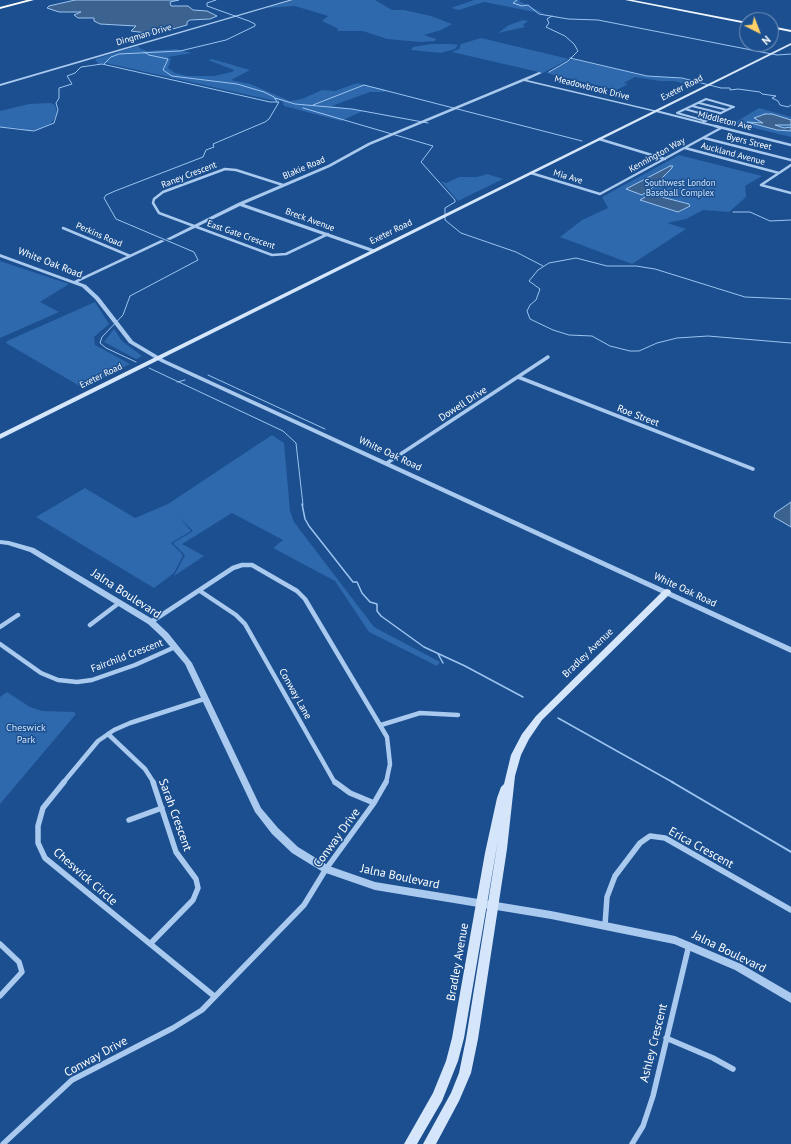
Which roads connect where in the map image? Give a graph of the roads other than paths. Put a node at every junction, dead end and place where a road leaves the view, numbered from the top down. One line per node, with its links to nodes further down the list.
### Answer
1 (18, 0): 5 (highway)
2 (32, 0): 6 (highway)
3 (292, 0): 13 (street, Dingman Drive)
4 (629, 0): 7 (main road)
5 (0, 4)
6 (0, 8)
7 (739, 21)
8 (779, 29): 9 (main road)
9 (791, 31)
10 (791, 44): 18 (main road, Exeter Road)
11 (540, 73): 12 (street, Blakie Road)
12 (525, 80): 18 (street, Meadowbrook Drive); 33 (street, Blakie Road)
13 (0, 85)
14 (699, 102): 15 (street); 17 (street); 17 (street)
15 (692, 106): 16 (street); 19 (street)
16 (685, 109): 20 (street); 21 (street)
17 (727, 110): 19 (street)
18 (656, 111): 22 (street, Middleton Ave); 25 (main road, Exeter Road)
19 (720, 113): 20 (street)
20 (713, 117): 21 (street)
21 (706, 120): 22 (street)
22 (701, 123): 23 (street, Middleton Ave)
23 (721, 128): 24 (street, Kennington Way); 26 (street, Middleton Ave)
24 (704, 138): 27 (street, Kennington Way); 29 (street, Byers Street)
25 (599, 139): 28 (street); 31 (main road, Exeter Road)
26 (791, 145)
27 (684, 148): 28 (street, Kennington Way); 32 (street, Auckland Avenue)
28 (665, 159): 35 (street, Kennington Way)
29 (791, 160)
30 (791, 165): 32 (street)
31 (531, 173): 35 (street, Mia Ave); 40 (main road, Exeter Road)
32 (779, 173): 34 (street)
33 (283, 185): 36 (street, Blakie Road); 37 (street, Raney Crescent)
34 (791, 193)
35 (600, 194)
36 (240, 204): 37 (street, Blakie Road); 39 (street, Breck Avenue)
37 (194, 226): 39 (street, East Gate Crescent); 42 (street, Blakie Road)
38 (63, 228): 42 (street, Perkins Road)
39 (328, 234): 40 (street, Breck Avenue)
40 (374, 251): 45 (main road, Exeter Road)
41 (0, 255): 43 (street, White Oak Road)
42 (130, 256): 43 (street, Blakie Road)
43 (75, 282): 45 (street, White Oak Road)
44 (548, 357): 46 (street, Dowell Drive)
45 (158, 358): 47 (main road, Exeter Road); 48 (street, White Oak Road)
46 (518, 377): 48 (street, Dowell Drive); 49 (street, Roe Street)
47 (0, 437)
48 (386, 463): 52 (street, White Oak Road)
49 (753, 469)
50 (0, 542): 53 (street, Jalna Boulevard)
51 (200, 591): 55 (street, Conway Drive); 63 (street, Conway Drive); 65 (street, Conway Lane)
52 (667, 592): 60 (street, White Oak Road); 69 (main road, Bradley Avenue)
53 (119, 603): 55 (street, Jalna Boulevard); 56 (street)
54 (18, 615): 57 (street)
55 (151, 622): 59 (street, Jalna Boulevard)
56 (90, 624)
57 (0, 627)
58 (0, 644): 59 (street, Fairchild Crescent)
59 (175, 647): 61 (street, Jalna Boulevard)
60 (791, 650)
61 (204, 699): 64 (street, Cheswick Circle); 68 (street, Jalna Boulevard)
62 (458, 715): 63 (street)
63 (381, 725): 65 (street, Conway Drive)
64 (108, 734): 66 (street, Sarah Crescent); 73 (street, Cheswick Circle)
65 (374, 803): 68 (street, Conway Drive)
66 (162, 808): 67 (street); 73 (street, Sarah Crescent)
67 (129, 820)
68 (326, 869): 69 (street, Jalna Boulevard); 76 (street, Conway Drive)
69 (487, 905): 71 (street, Jalna Boulevard); 81 (main road, Bradley Avenue); 82 (main road, Bradley Avenue)
70 (791, 910): 71 (street, Erica Crescent)
71 (605, 925): 74 (street, Jalna Boulevard)
72 (0, 944): 75 (street)
73 (150, 944): 76 (street, Cheswick Circle)
74 (689, 945): 77 (street, Jalna Boulevard); 78 (street, Ashley Crescent)
75 (0, 996)
76 (214, 996): 80 (street, Conway Drive)
77 (791, 998)
78 (666, 1038): 79 (street); 83 (street, Ashley Crescent)
79 (733, 1069)
80 (3, 1144)
81 (410, 1144)
82 (429, 1144)
83 (632, 1144)

